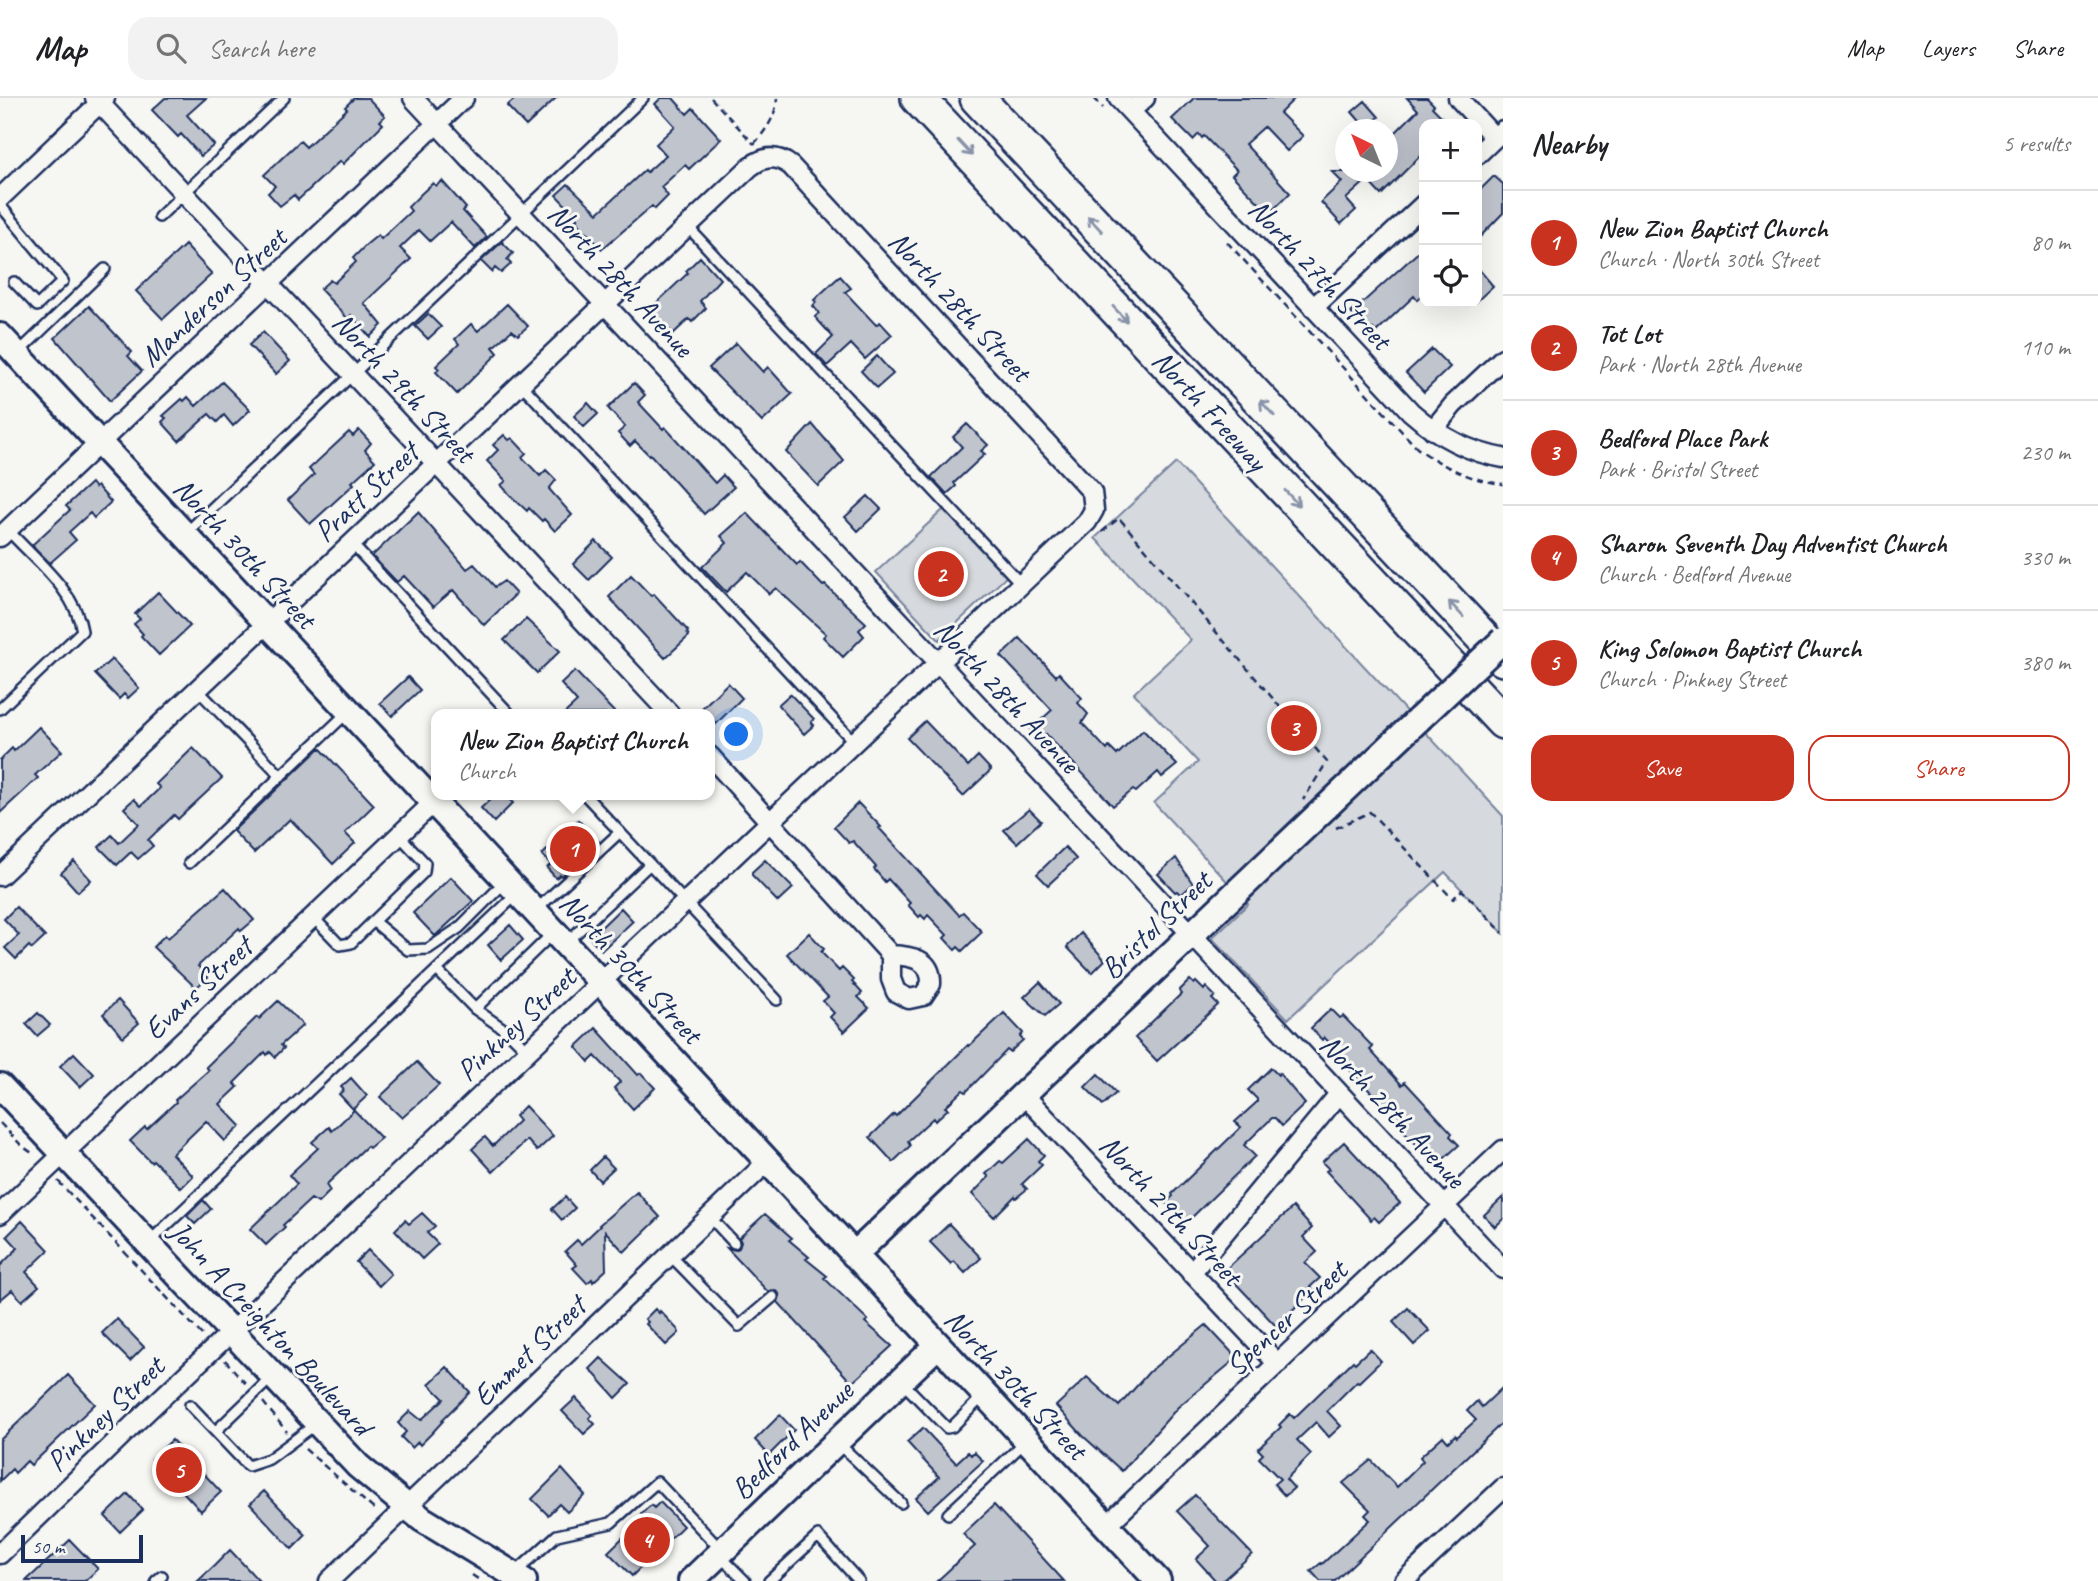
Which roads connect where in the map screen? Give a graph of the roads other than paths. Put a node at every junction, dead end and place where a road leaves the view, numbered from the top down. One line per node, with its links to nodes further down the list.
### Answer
1 (284, 98): 15 (lane)
2 (413, 98): 11 (street, North 28th Avenue)
3 (464, 98): 11 (street, Manderson Street)
4 (643, 98): 19 (lane)
5 (918, 98): 49 (highway, North Freeway, one-way to 49)
6 (977, 98): 42 (highway, North Freeway, one-way to 6)
7 (1145, 98): 10 (street)
8 (1458, 98): 12 (street)
9 (100, 100): 15 (street, North 29th Street); 16 (street)
10 (1124, 105): 26 (street, North 27th Street)
11 (437, 124): 19 (street, North 28th Avenue); 24 (street, Manderson Street)
12 (1499, 134): 13 (street)
13 (1482, 150)
14 (775, 158): 21 (street, Pratt Street); 35 (street, North 28th Street)
15 (184, 193): 20 (lane); 24 (street, North 29th Street)
16 (0, 198)
17 (0, 205): 23 (lane)
18 (1419, 209): 26 (street)
19 (522, 215): 25 (street, North 28th Avenue); 29 (lane)
20 (159, 217)
21 (687, 226): 25 (street, Pratt Street); 39 (lane)
22 (105, 269): 27 (lane)
23 (14, 282)
24 (269, 283): 29 (street, North 29th Street); 32 (street, Manderson Street)
25 (605, 304): 30 (street, Pratt Street); 43 (street, North 28th Avenue)
26 (1314, 308): 31 (street, North 27th Street)
27 (8, 345): 32 (street, North 30th Street)
28 (1503, 358): 31 (street)
29 (354, 373): 34 (street, North 29th Street); 37 (lane)
30 (521, 384): 34 (street, Pratt Street); 50 (lane)
31 (1433, 430): 33 (street, North 27th Street)
32 (100, 443): 36 (street, Manderson Street); 37 (street, North 30th Street)
33 (1503, 458)
34 (437, 463): 38 (street, Pratt Street); 47 (street, North 29th Street)
35 (1094, 502): 39 (street, Pinkney Street)
36 (4, 534): 45 (lane)
37 (184, 534): 40 (street, North 30th Street)
38 (352, 544): 40 (street, Pratt Street); 46 (lane)
39 (1022, 585): 43 (street, Pinkney Street)
40 (268, 624): 44 (street, Pratt Street); 48 (street, North 30th Street)
41 (1503, 640): 66 (street, Bristol Street, bridge)
42 (1503, 659)
43 (939, 663): 50 (street, Pinkney Street); 66 (street, North 28th Avenue)
44 (198, 690): 52 (lane); 61 (street, Pratt Street)
45 (0, 709)
46 (505, 709)
47 (665, 709)
48 (350, 711): 52 (lane); 53 (street, North 30th Street)
49 (1503, 722)
50 (855, 743): 56 (street, Pinkney Street)
51 (715, 763): 56 (street)
52 (281, 776): 59 (lane)
53 (431, 799)
54 (590, 800): 57 (lane)
55 (434, 802): 58 (street, Evans Street); 62 (street, North 30th Street)
56 (771, 823): 63 (street, Pinkney Street); 68 (street)
57 (620, 832): 60 (lane); 62 (lane)
58 (399, 835): 64 (street, Evans Street); 65 (lane)
59 (189, 863)
60 (650, 864): 63 (lane); 67 (lane)
61 (0, 876)
62 (520, 895): 65 (lane); 67 (street, North 30th Street); 69 (lane)
63 (685, 902): 70 (street, Pinkney Street); 71 (lane)
64 (313, 917): 65 (lane); 78 (street, Evans Street)
65 (373, 921)
66 (1191, 936): 75 (street, Bristol Street); 76 (street, North 28th Avenue)
67 (559, 938): 70 (street, North 30th Street); 72 (lane)
68 (891, 955)
69 (437, 970): 72 (lane); 83 (lane)
70 (601, 982): 73 (street, Pinkney Street); 79 (street, North 30th Street)
71 (777, 1000)
72 (475, 1009): 73 (lane)
73 (528, 1051): 90 (street, Pinkney Street)
74 (0, 1086): 78 (street, John A Creighton Boulevard)
75 (1023, 1094): 86 (street, Bristol Street); 88 (street, North 29th Street)
76 (1339, 1094): 80 (street, North 28th Avenue); 88 (street)
77 (1503, 1150): 80 (street, Spencer Street)
78 (55, 1161): 81 (street, Evans Street); 83 (street, John A Creighton Boulevard)
79 (767, 1162): 82 (street, Emmet Street); 86 (street, North 30th Street)
80 (1444, 1206): 87 (street, North 28th Avenue); 92 (street, Spencer Street)
81 (0, 1214)
82 (710, 1217): 84 (lane); 85 (street, Emmet Street)
83 (147, 1243): 90 (street, John A Creighton Boulevard)
84 (734, 1243)
85 (670, 1255): 89 (lane); 103 (street, Emmet Street)
86 (854, 1255): 91 (street, North 30th Street)
87 (1503, 1269)
88 (1191, 1273): 92 (street, North 29th Street)
89 (773, 1297)
90 (231, 1333): 93 (street, John A Creighton Boulevard); 107 (street, Pinkney Street)
91 (938, 1345): 94 (street, Bedford Avenue); 95 (street, North 30th Street)
92 (1278, 1364): 105 (street, Spencer Street)
93 (272, 1377): 97 (street, John A Creighton Boulevard); 98 (lane)
94 (901, 1380): 95 (lane); 99 (street, Bedford Avenue)
95 (984, 1396): 100 (street, North 30th Street)
96 (190, 1405): 98 (lane)
97 (316, 1424): 98 (lane); 103 (street, John A Creighton Boulevard)
98 (216, 1431)
99 (836, 1441): 102 (lane); 106 (street, Bedford Avenue)
100 (1026, 1441): 104 (lane); 105 (street, North 30th Street)
101 (1503, 1488): 115 (street)
102 (901, 1503)
103 (406, 1507): 108 (street, John A Creighton Boulevard); 109 (street, Emmet Street)
104 (948, 1514)
105 (1106, 1526): 114 (street, North 30th Street)
106 (721, 1553): 108 (lane); 110 (street, Bedford Avenue); 111 (lane)
107 (0, 1554)
108 (519, 1578)
109 (329, 1581)
110 (691, 1581)
111 (745, 1581)
112 (769, 1581): 113 (lane)
113 (859, 1581)
114 (1158, 1581)
115 (1404, 1581)

